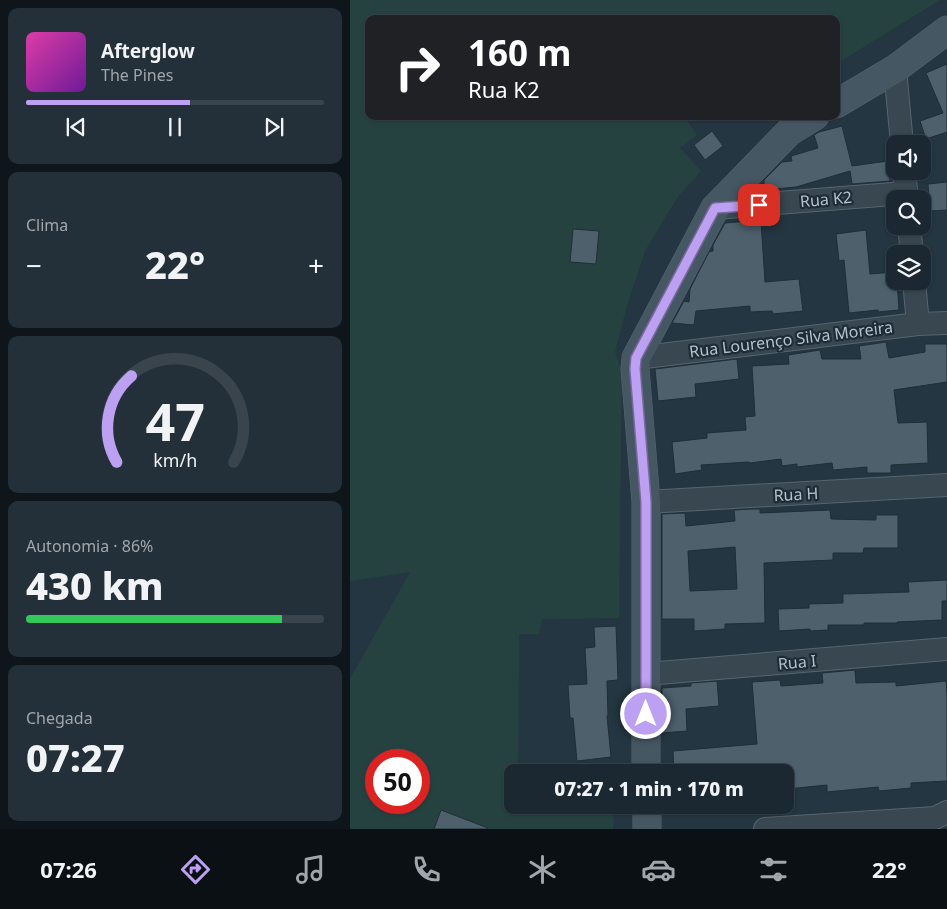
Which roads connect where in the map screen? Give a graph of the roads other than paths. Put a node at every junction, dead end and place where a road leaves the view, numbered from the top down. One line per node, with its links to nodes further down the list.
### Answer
1 (947, 30): 2 (main road)
2 (895, 69): 3 (main road); 5 (street)
3 (840, 102)
4 (808, 120): 7 (main road)
5 (901, 135)
6 (906, 188): 7 (street, Rua K2)
7 (715, 208): 11 (main road)
8 (915, 290): 10 (street)
9 (947, 322): 10 (street, Rua Lourenço Silva Moreira)
10 (918, 324): 11 (street, Rua Lourenço Silva Moreira)
11 (636, 358): 13 (main road)
12 (947, 485): 13 (street, Rua H)
13 (646, 502): 15 (main road)
14 (947, 649): 15 (street, Rua I)
15 (646, 674): 16 (main road)
16 (646, 764)
17 (947, 812): 20 (street)
18 (646, 814): 19 (main road)
19 (647, 829)
20 (765, 829)

